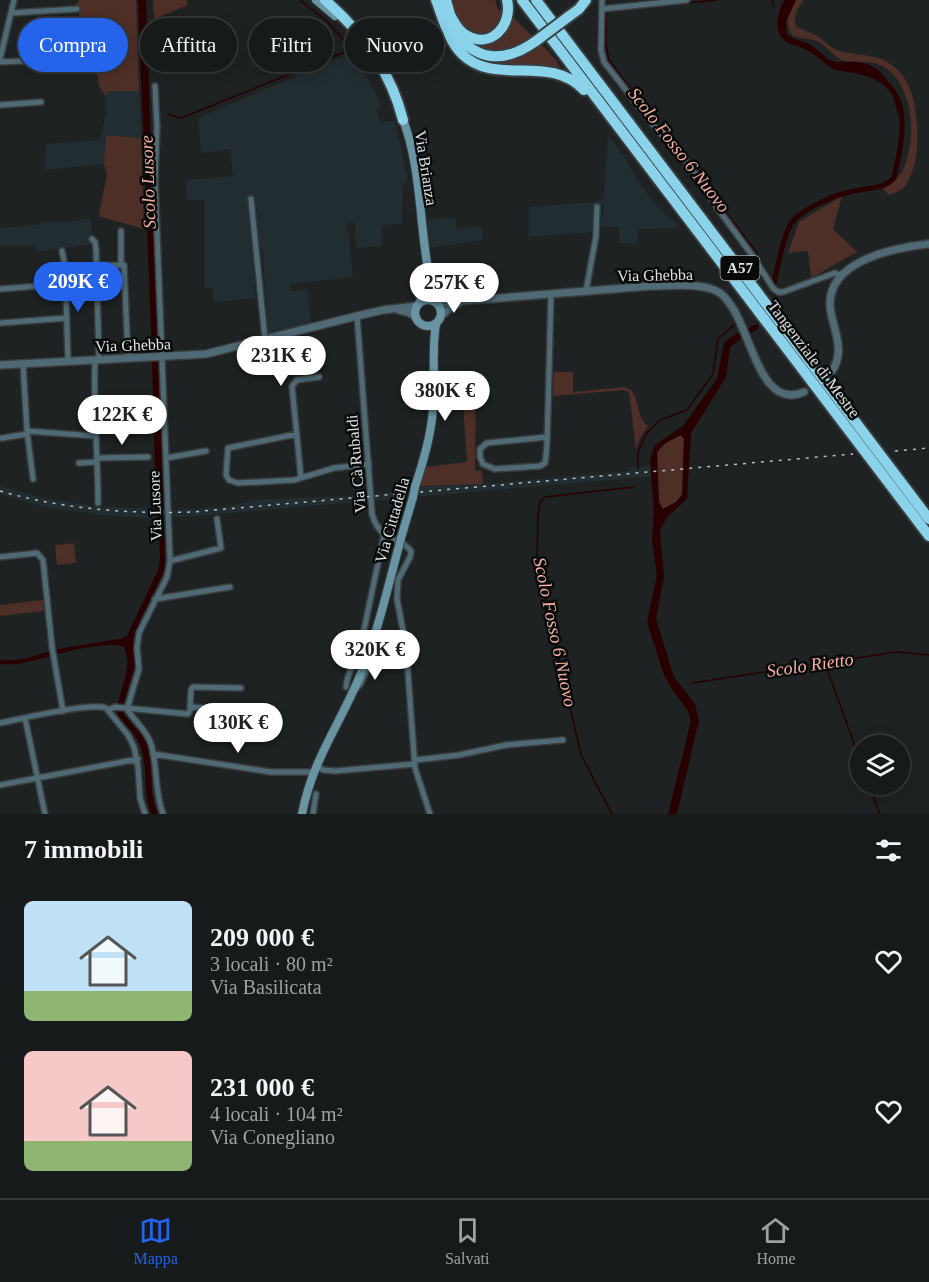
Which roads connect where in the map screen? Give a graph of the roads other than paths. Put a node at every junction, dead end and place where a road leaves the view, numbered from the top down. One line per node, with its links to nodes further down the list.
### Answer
1 (14, 0): 14 (street)
2 (316, 0): 21 (main road, Via Brianza)
3 (325, 0): 21 (highway)
4 (522, 0): 22 (highway, Tangenziale di Mestre / A57)
5 (536, 0): 15 (highway, Tangenziale di Mestre / A57)
6 (542, 0): 15 (highway, A57)
7 (586, 0): 10 (highway, bridge)
8 (602, 0): 13 (street)
9 (687, 0): 13 (street)
10 (443, 5): 11 (highway); 22 (highway, A57)
11 (508, 8)
12 (77, 9): 14 (street)
13 (602, 9): 33 (street)
14 (11, 13): 16 (street)
15 (550, 18): 77 (highway, Tangenziale di Mestre / A57)
16 (0, 60): 17 (street)
17 (18, 60)
18 (155, 86): 51 (street, Via Lusore)
19 (40, 102): 20 (street)
20 (0, 105)
21 (403, 120): 29 (main road, Via Brianza)
22 (622, 131): 79 (highway, Tangenziale di Mestre / A57)
23 (251, 199): 49 (street)
24 (597, 207): 36 (street)
25 (121, 231): 30 (street)
26 (92, 239): 31 (street)
27 (929, 244): 33 (street)
28 (62, 251): 32 (street)
29 (425, 262): 38 (main road, Via Brianza); 40 (main road, Via Brianza)
30 (121, 264): 31 (street); 52 (street)
31 (95, 265): 32 (street); 53 (street)
32 (66, 266): 45 (street)
33 (840, 275): 57 (street)
34 (38, 286): 35 (street)
35 (0, 289)
36 (586, 291): 37 (street, Via Ghebba); 59 (street, Via Ghebba)
37 (551, 294): 39 (street, Via Ghebba); 66 (street)
38 (436, 302): 39 (street, Via Ghebba); 40 (main road); 43 (main road)
39 (466, 302): 43 (street, Via Ghebba)
40 (418, 304): 41 (street, Via Ghebba); 44 (main road)
41 (391, 309): 42 (street, Via Ghebba); 44 (street, Via Ghebba)
42 (357, 316): 49 (street, Via Ghebba); 72 (street, Via Cà Rubaldi)
43 (441, 316): 47 (main road)
44 (416, 317): 48 (main road)
45 (67, 318): 46 (street); 54 (street)
46 (0, 323)
47 (436, 324): 48 (main road); 50 (main road, Via Cittadella)
48 (423, 325): 50 (main road, Via Cittadella)
49 (265, 339): 51 (street, Via Ghebba)
50 (433, 351): 84 (main road, Via Cittadella, bridge)
51 (162, 357): 52 (street, Via Ghebba); 69 (street, Via Lusore)
52 (128, 358): 53 (street, Via Ghebba)
53 (97, 359): 54 (street, Via Ghebba); 61 (street)
54 (68, 361): 55 (street, Via Ghebba)
55 (22, 363): 56 (street, Via Ghebba); 62 (street)
56 (0, 365)
57 (832, 371)
58 (319, 377): 63 (street)
59 (804, 392)
60 (114, 425): 61 (street)
61 (96, 426): 64 (street)
62 (27, 433): 64 (street); 65 (street); 74 (street)
63 (297, 434): 73 (street); 73 (street)
64 (96, 436): 70 (street)
65 (2, 438)
66 (547, 439): 66 (street)
67 (206, 451): 69 (street)
68 (148, 457): 70 (street)
69 (166, 458): 81 (street, Via Lusore)
70 (97, 460): 71 (street); 75 (street)
71 (79, 463)
72 (369, 464): 73 (street); 78 (street, Via Cà Rubaldi)
73 (301, 478)
74 (33, 479)
75 (98, 503)
76 (217, 519): 81 (street)
77 (929, 519)
78 (384, 535): 85 (street); 88 (street)
79 (929, 536)
80 (0, 557): 93 (street)
81 (170, 561): 83 (street, Via Lusore)
82 (230, 587): 83 (street)
83 (155, 599): 89 (street, Via Lusore)
84 (374, 637): 86 (street); 88 (main road, Via Cittadella)
85 (406, 646): 86 (street); 99 (street)
86 (381, 650): 88 (street)
87 (241, 688): 90 (street)
88 (350, 689): 100 (main road, Via Cittadella)
89 (126, 708): 90 (street); 91 (street); 97 (street)
90 (190, 708): 92 (street)
91 (108, 710): 93 (street); 98 (street)
92 (232, 710)
93 (63, 711): 94 (street)
94 (25, 718): 95 (street); 102 (street)
95 (0, 723)
96 (562, 740): 99 (street)
97 (153, 754): 101 (street); 107 (street)
98 (138, 759): 102 (street); 106 (street)
99 (415, 762): 100 (street); 110 (street)
100 (316, 763): 101 (main road, Via Cittadella)
101 (313, 772): 108 (main road, Via Cittadella)
102 (38, 778): 103 (street); 105 (street)
103 (0, 785)
104 (316, 794): 109 (street)
105 (45, 814)
106 (145, 814)
107 (163, 814)
108 (302, 814)
109 (314, 814)
110 (430, 814)

